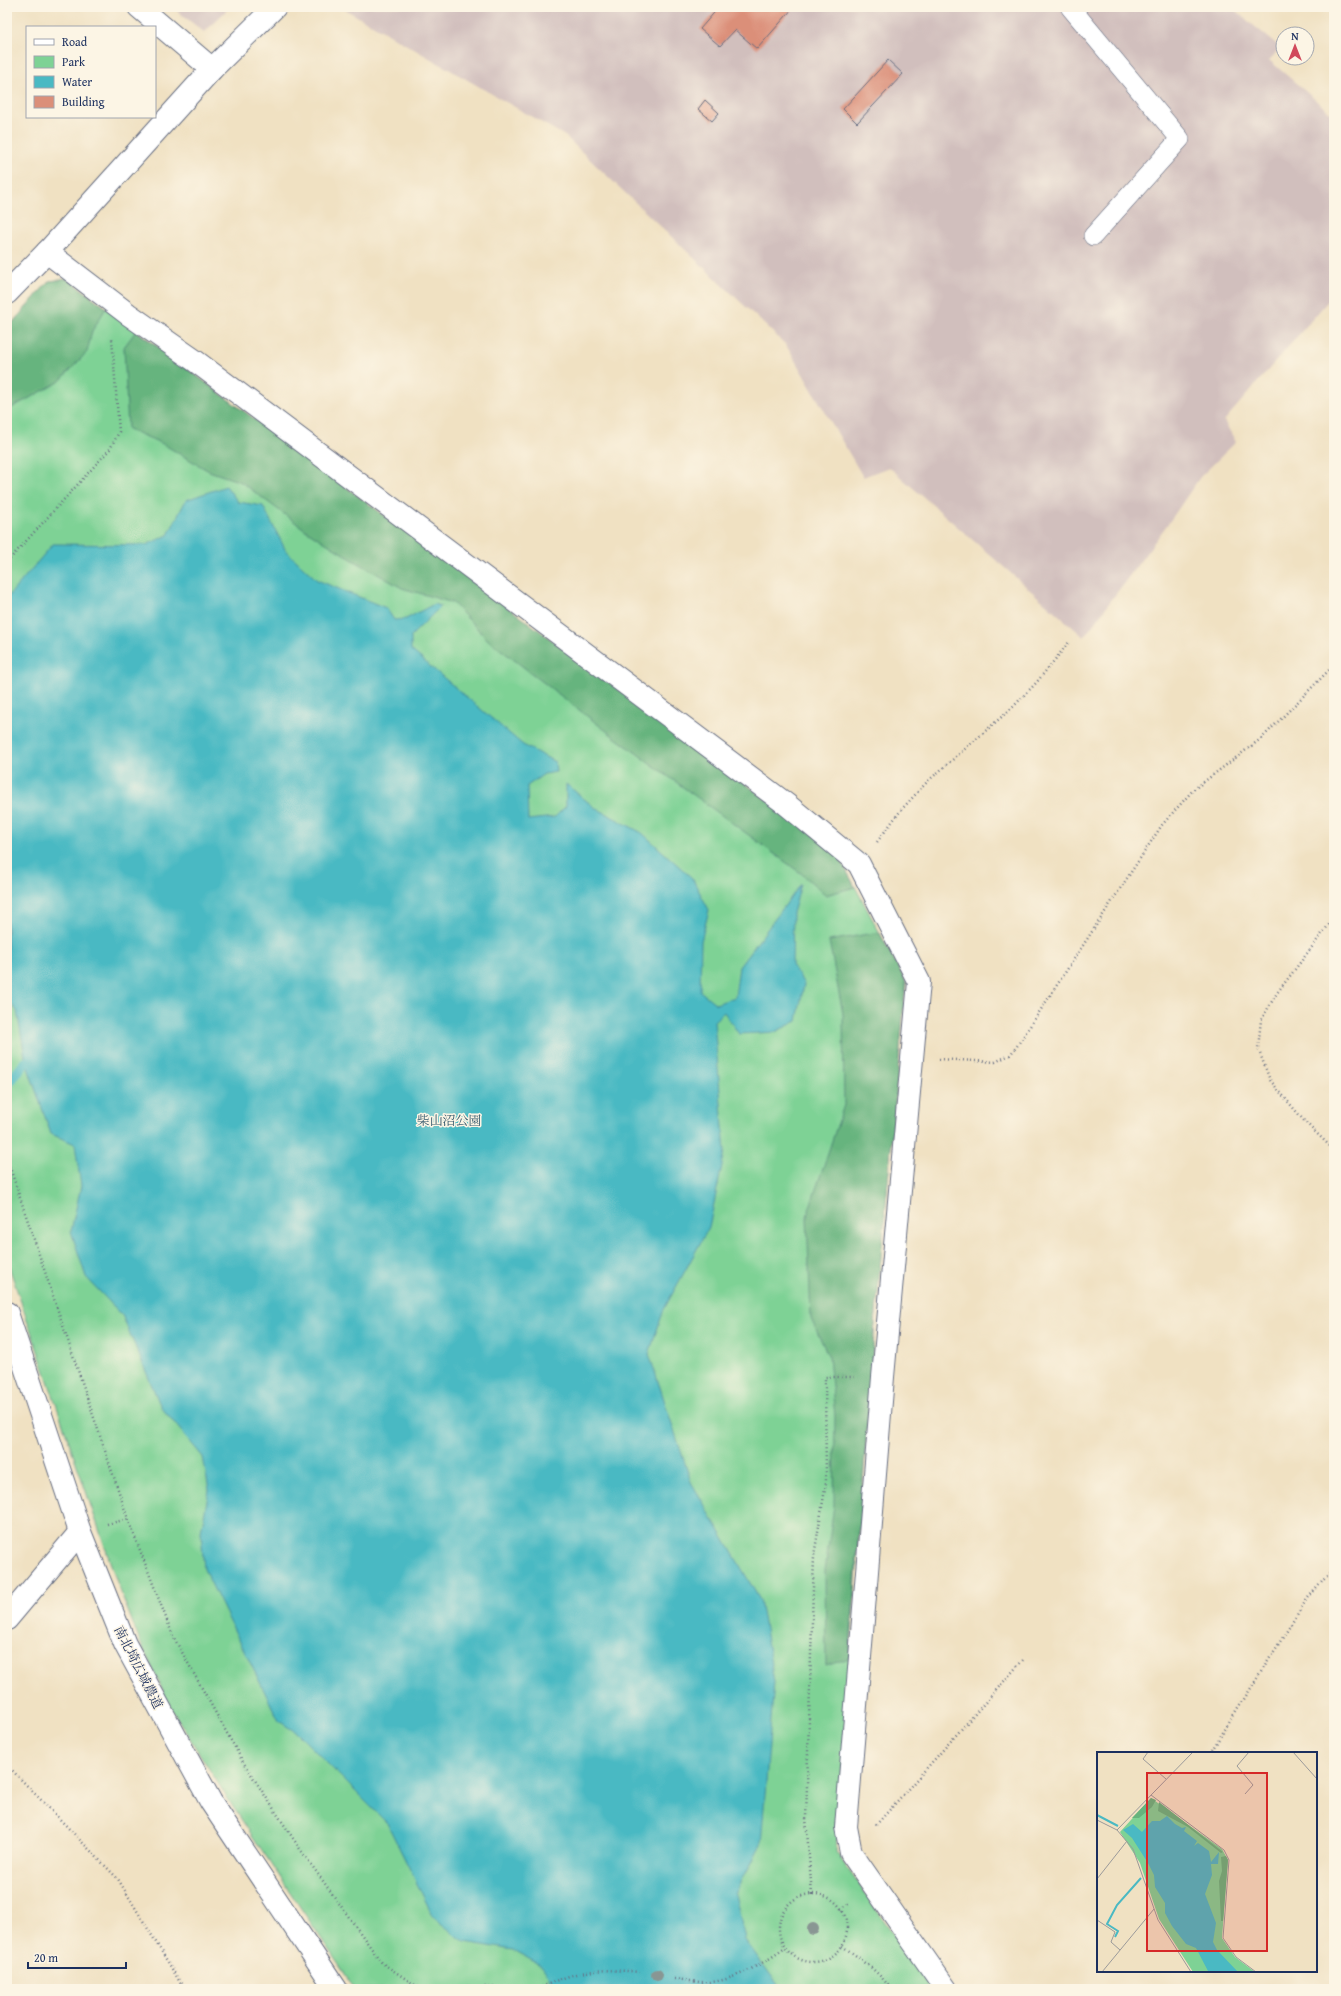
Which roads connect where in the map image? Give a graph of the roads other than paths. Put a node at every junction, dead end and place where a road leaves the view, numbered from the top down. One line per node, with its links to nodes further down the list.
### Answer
1 (139, 7): 4 (street)
2 (275, 7): 4 (street)
3 (1070, 7): 5 (lane)
4 (212, 69): 6 (street)
5 (1094, 236)
6 (46, 252): 7 (street); 12 (street)
7 (7, 293)
8 (7, 1313): 9 (street, 南北埼広域農道)
9 (80, 1532): 10 (street); 11 (street, 南北埼広域農道)
10 (7, 1619)
11 (336, 1989)
12 (946, 1989)

